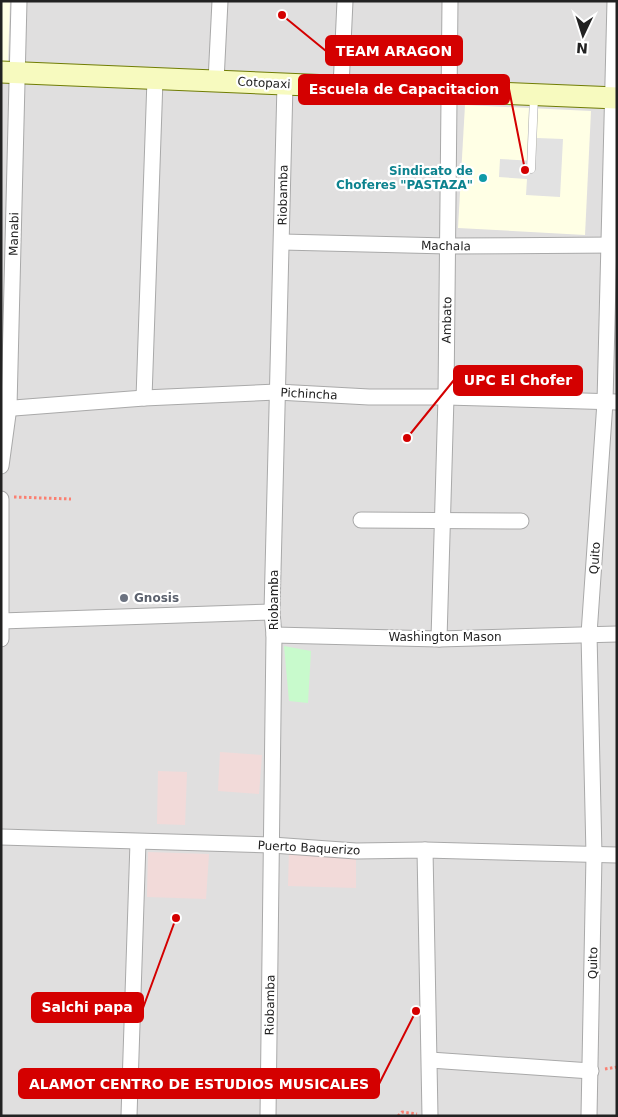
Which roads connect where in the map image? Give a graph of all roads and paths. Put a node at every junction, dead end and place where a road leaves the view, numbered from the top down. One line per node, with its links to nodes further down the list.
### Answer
1 (19, 1): 6 (street, Manabi)
2 (220, 1): 8 (street)
3 (346, 1): 10 (street)
4 (450, 1): 11 (street, Ambato)
5 (616, 1): 13 (street, Quito)
6 (10, 72): 7 (street, Cotopaxi); 22 (street, Manabi)
7 (155, 79): 8 (street, Cotopaxi); 20 (street)
8 (216, 81): 9 (street, Cotopaxi)
9 (285, 84): 10 (street, Cotopaxi); 15 (street, Riobamba)
10 (341, 87): 11 (street, Cotopaxi)
11 (449, 92): 12 (street, Cotopaxi); 17 (street, Ambato)
12 (534, 95): 13 (street, Cotopaxi); 14 (lane)
13 (615, 98): 16 (street, Quito)
14 (531, 169)
15 (282, 242): 17 (street, Machala); 18 (street, Riobamba)
16 (613, 245): 17 (street, Machala); 21 (street, Quito)
17 (448, 246): 19 (street, Ambato)
18 (277, 392): 19 (street, Pichincha); 20 (street, Pichincha); 29 (street, Riobamba)
19 (446, 397): 21 (street, Pichincha); 27 (street, Ambato)
20 (144, 398): 22 (street, Pichincha)
21 (611, 402): 31 (street, Quito)
22 (5, 408): 23 (street, Manabi)
23 (1, 466)
24 (6, 498): 25 (path); 30 (street)
25 (71, 498)
26 (361, 520): 27 (street)
27 (442, 520): 28 (street); 35 (street, Ambato)
28 (521, 521)
29 (272, 612): 30 (street); 33 (street, Riobamba)
30 (2, 621): 34 (street)
31 (590, 634): 32 (street, Washington Mason); 35 (street, Washington Mason); 40 (street, Quito)
32 (617, 634)
33 (274, 635): 35 (street, Washington Mason); 38 (street, Riobamba)
34 (1, 639)
35 (439, 640)
36 (1, 838): 37 (street, Puerto Baquerizo)
37 (138, 842): 38 (street, Puerto Baquerizo); 44 (street)
38 (272, 845): 39 (street, Puerto Baquerizo); 45 (street, Riobamba)
39 (425, 850): 40 (street, Puerto Baquerizo); 42 (street)
40 (594, 855): 41 (street, Puerto Baquerizo); 43 (street, Quito)
41 (617, 855)
42 (430, 1060): 43 (street); 46 (street)
43 (591, 1072): 47 (street, Quito)
44 (129, 1116)
45 (268, 1116)
46 (430, 1116)
47 (590, 1116)

